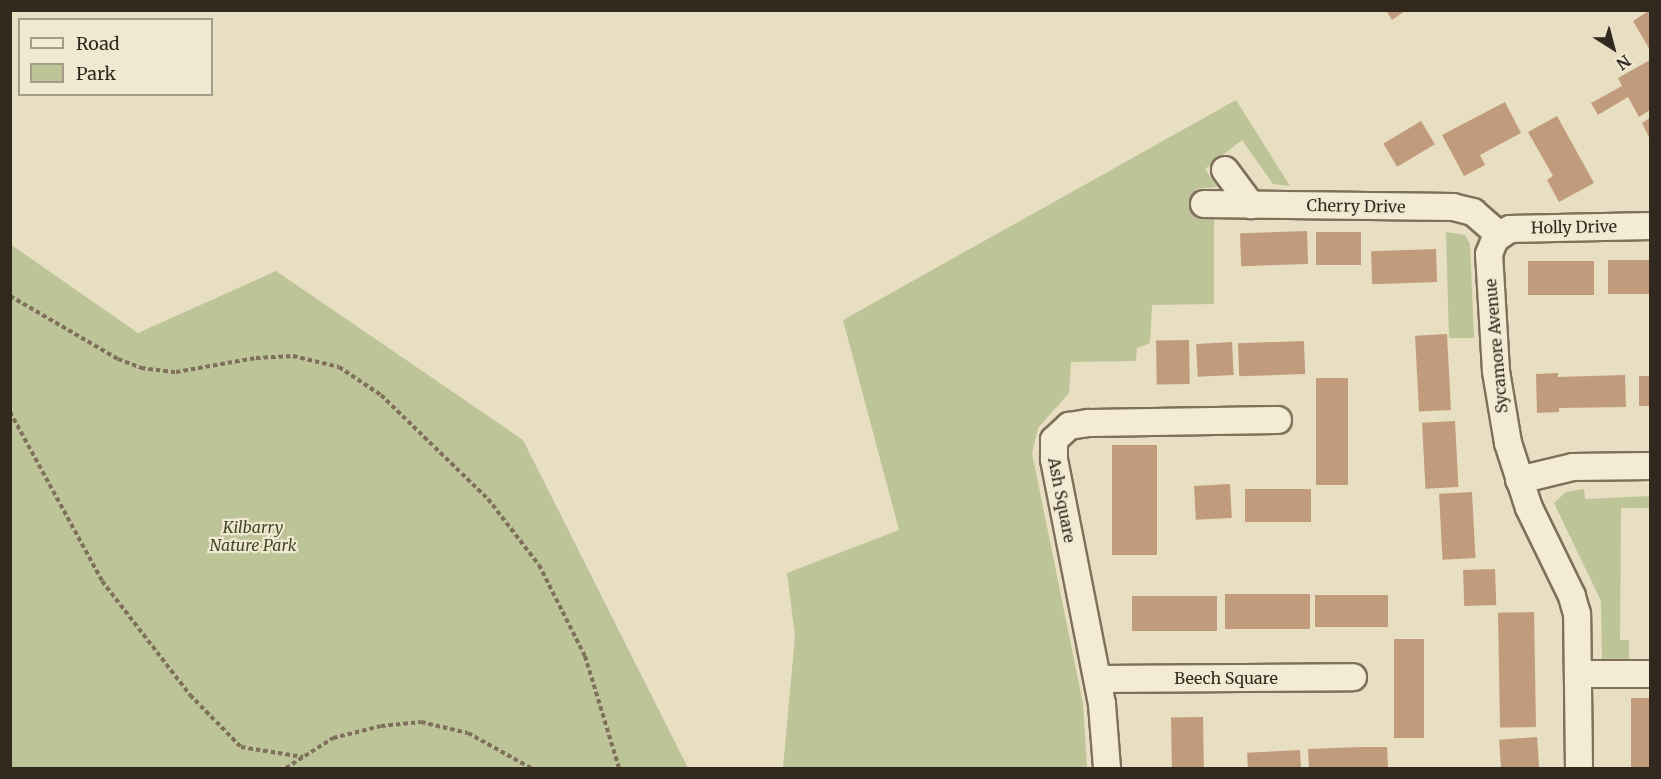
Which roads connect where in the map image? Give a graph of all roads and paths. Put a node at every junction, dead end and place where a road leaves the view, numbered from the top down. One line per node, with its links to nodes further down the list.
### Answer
1 (1225, 170): 3 (street)
2 (1204, 204): 3 (street, Cherry Drive)
3 (1251, 205): 5 (street, Cherry Drive)
4 (1650, 226): 5 (street, Holly Drive)
5 (1499, 236): 10 (street, Sycamore Avenue)
6 (10, 296): 18 (path)
7 (10, 412): 15 (path)
8 (1278, 420): 14 (street, Ash Square)
9 (1650, 466): 10 (street)
10 (1519, 480): 11 (street, Sycamore Avenue)
11 (1579, 674): 12 (street); 20 (street, Sycamore Avenue)
12 (1650, 674)
13 (1353, 677): 14 (street, Beech Square)
14 (1098, 679): 19 (street, Ash Square)
15 (303, 757): 16 (path); 17 (path)
16 (286, 768)
17 (531, 768)
18 (619, 768)
19 (1107, 768)
20 (1579, 768)

